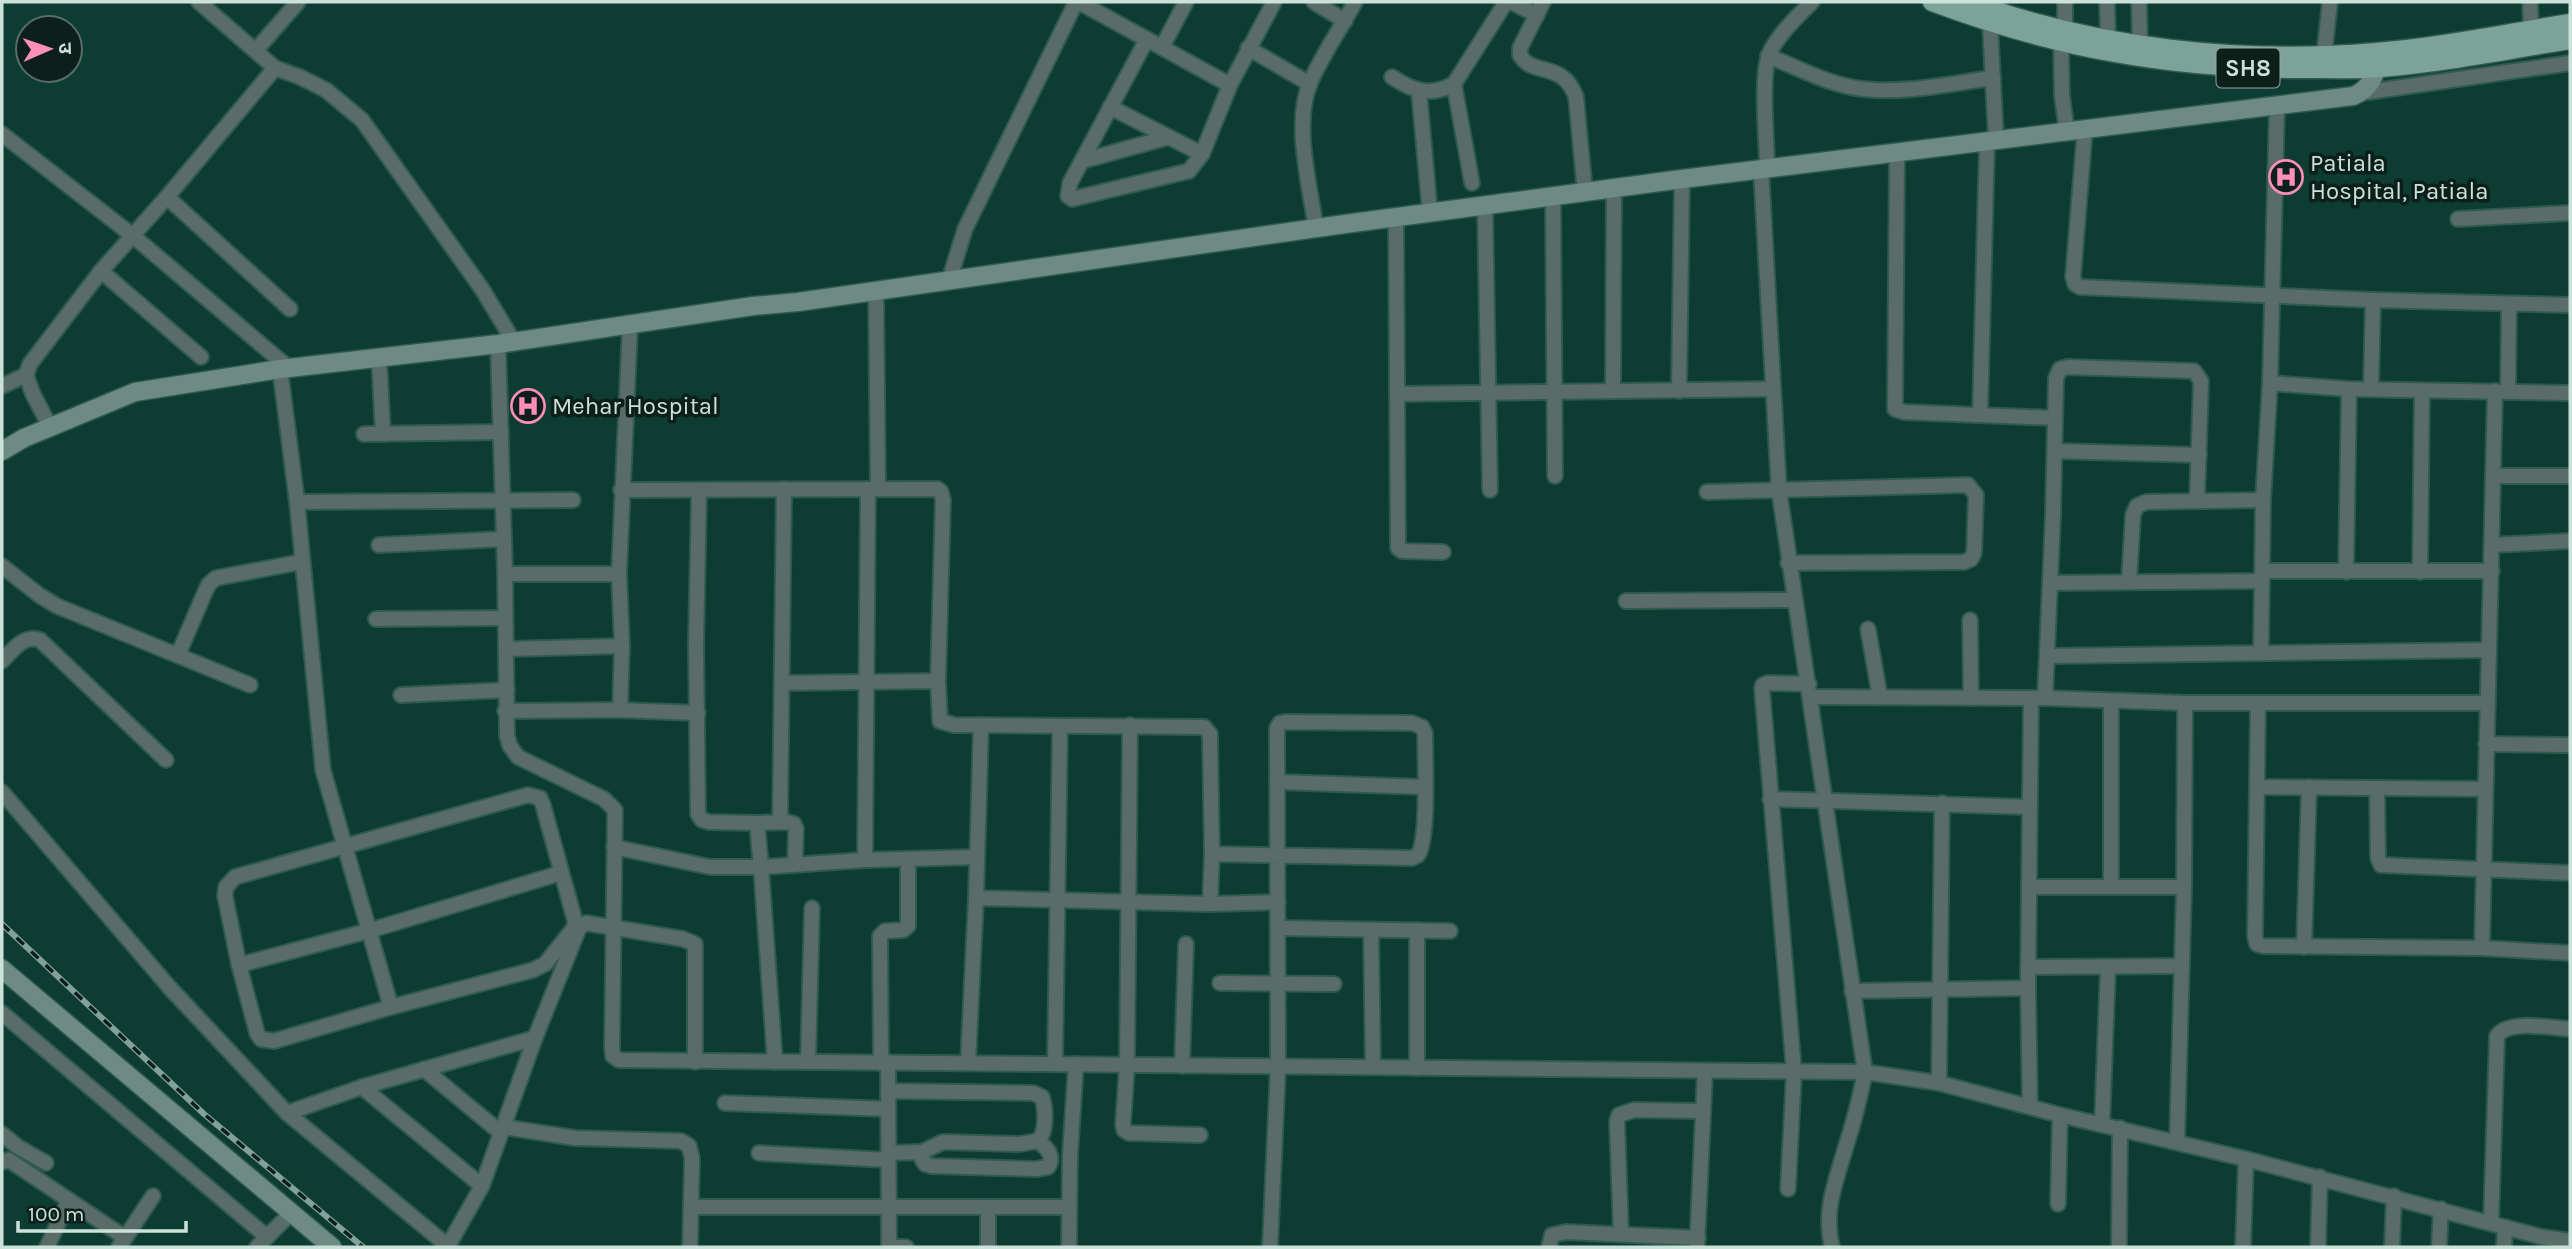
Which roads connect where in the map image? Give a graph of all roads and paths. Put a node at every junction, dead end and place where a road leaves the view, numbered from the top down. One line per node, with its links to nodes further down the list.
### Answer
1 (199, 2): 29 (street)
2 (298, 2): 29 (street)
3 (1078, 2): 24 (street); 67 (street)
4 (1274, 2): 28 (street)
5 (1314, 2): 18 (street)
6 (1355, 2): 18 (street)
7 (1508, 2): 17 (street); 38 (street)
8 (1812, 2): 30 (street)
9 (1932, 2): 19 (main road, SH8)
10 (1970, 2): 22 (main road)
11 (2065, 2): 22 (street)
12 (2107, 2): 23 (street)
13 (2139, 2): 26 (street)
14 (2330, 2): 31 (street)
15 (2530, 2): 21 (street)
16 (1181, 4): 27 (street)
17 (1540, 8): 56 (street)
18 (1345, 21): 37 (street)
19 (1990, 23): 22 (main road, SH8); 36 (street)
20 (2570, 23): 21 (main road)
21 (2531, 29): 32 (main road)
22 (2063, 37): 23 (main road); 32 (main road, SH8); 45 (street)
23 (2108, 38): 26 (main road)
24 (1147, 39): 27 (street); 43 (street)
25 (2570, 40): 32 (main road, SH8)
26 (2140, 44): 31 (main road)
27 (1163, 47): 39 (street)
28 (1248, 48): 37 (street); 39 (street)
29 (256, 50): 34 (street)
30 (1768, 55): 36 (street); 52 (street)
31 (2324, 55): 32 (main road)
32 (2378, 60): 41 (street)
33 (2570, 63): 41 (street)
34 (275, 68): 57 (street); 75 (street)
35 (1392, 76): 40 (street)
36 (1993, 78): 48 (street)
37 (1310, 84): 64 (street)
38 (1454, 84): 40 (street); 54 (street)
39 (1230, 85): 49 (street)
40 (1419, 91): 60 (street)
41 (2361, 93): 42 (street)
42 (2277, 106): 44 (street); 69 (street)
43 (1110, 107): 47 (street); 51 (street)
44 (2085, 129): 45 (street); 69 (street)
45 (2067, 132): 48 (street)
46 (2, 134): 65 (street)
47 (1169, 137): 49 (street); 51 (street)
48 (1992, 141): 50 (street); 93 (street)
49 (1202, 154): 51 (street)
50 (1897, 154): 52 (street); 93 (street)
51 (1082, 161)
52 (1764, 169): 53 (street); 82 (street)
53 (1682, 179): 55 (street); 87 (street)
54 (1472, 183)
55 (1614, 188): 56 (street); 86 (street)
56 (1584, 192): 58 (street)
57 (167, 197): 65 (street); 73 (street)
58 (1553, 197): 59 (street); 85 (street)
59 (1486, 206): 60 (street); 90 (street)
60 (1430, 213): 62 (street)
61 (2570, 214): 63 (street)
62 (1396, 217): 64 (street); 92 (street)
63 (2458, 219)
64 (1316, 229): 67 (street)
65 (132, 235): 66 (street); 78 (street)
66 (102, 271): 76 (street); 79 (street)
67 (948, 281): 68 (street)
68 (876, 291): 74 (street); 106 (street)
69 (2272, 295): 70 (street); 80 (street)
70 (2372, 300): 71 (street); 84 (street)
71 (2509, 304): 72 (street); 89 (street)
72 (2570, 304)
73 (290, 309)
74 (630, 326): 75 (street); 108 (street)
75 (506, 343): 77 (street); 96 (street)
76 (201, 357)
77 (379, 357): 78 (street); 98 (street)
78 (285, 369): 95 (street); 116 (street)
79 (26, 375): 81 (street); 95 (street)
80 (2270, 383): 83 (street); 114 (street)
81 (2, 386)
82 (1772, 389): 87 (street); 107 (street)
83 (2349, 389): 84 (street); 126 (street)
84 (2371, 389): 88 (street)
85 (1556, 390): 86 (street); 90 (street); 102 (street)
86 (1613, 391): 87 (street)
87 (1679, 391)
88 (2423, 391): 89 (street); 127 (street)
89 (2501, 392): 91 (street); 103 (street)
90 (1489, 393): 92 (street); 109 (street)
91 (2570, 393)
92 (1398, 394): 121 (street)
93 (1980, 415): 94 (street)
94 (2055, 418): 100 (street); 101 (street)
95 (50, 427): 99 (street)
96 (500, 432): 98 (street); 112 (street)
97 (363, 434): 98 (street)
98 (383, 434)
99 (2, 451)
100 (2055, 451): 101 (street); 132 (street)
101 (2199, 455): 115 (street)
102 (1555, 476)
103 (2493, 476): 104 (street); 120 (street)
104 (2570, 476)
105 (783, 489): 106 (street); 110 (street); 148 (street)
106 (873, 489): 146 (street); 147 (street)
107 (1779, 489): 111 (street); 123 (street); 123 (street)
108 (621, 490): 110 (street); 129 (street)
109 (1490, 490)
110 (699, 491): 162 (street)
111 (1707, 492)
112 (503, 499): 113 (street); 116 (street); 117 (street)
113 (573, 500)
114 (2263, 500): 115 (street); 130 (street)
115 (2197, 501): 131 (street)
116 (297, 502): 122 (street)
117 (504, 538): 119 (street); 128 (street)
118 (2570, 541): 120 (street)
119 (379, 545)
120 (2492, 545): 125 (street)
121 (1443, 552)
122 (301, 562): 143 (street); 182 (street)
123 (1788, 563): 133 (street)
124 (2, 566): 143 (street)
125 (2492, 571): 127 (street); 141 (street)
126 (2346, 572): 127 (street); 130 (street)
127 (2420, 572)
128 (505, 574): 129 (street); 136 (street)
129 (619, 574): 139 (street)
130 (2262, 576): 131 (street); 142 (street)
131 (2130, 582): 132 (street)
132 (2051, 583): 144 (street)
133 (1795, 600): 134 (street); 151 (street)
134 (1626, 601)
135 (376, 618): 136 (street)
136 (505, 618): 140 (street)
137 (1970, 620): 154 (street)
138 (1868, 629): 153 (street)
139 (622, 646): 140 (street); 160 (street)
140 (506, 649): 150 (street)
141 (2488, 650): 142 (street); 159 (street)
142 (2261, 651): 144 (street)
143 (178, 655): 149 (street)
144 (2048, 656): 155 (street)
145 (2, 661): 168 (street)
146 (867, 681): 147 (street); 148 (street); 188 (street)
147 (938, 681): 163 (street)
148 (782, 683): 180 (street)
149 (250, 685)
150 (506, 690): 152 (street); 161 (street)
151 (1810, 691): 153 (street); 176 (street); 177 (street)
152 (401, 695)
153 (1880, 697): 154 (street)
154 (1971, 698): 155 (street)
155 (2038, 698): 156 (street); 179 (street)
156 (2111, 701): 157 (street); 195 (street)
157 (2185, 703): 158 (street); 196 (street)
158 (2258, 703): 159 (street); 171 (street)
159 (2488, 703): 166 (street)
160 (620, 710): 161 (street); 162 (street)
161 (505, 711): 183 (street)
162 (698, 713): 181 (street)
163 (981, 725): 165 (street); 186 (street)
164 (1130, 725): 165 (street); 184 (street); 199 (street)
165 (1060, 726): 198 (street)
166 (2486, 744): 167 (street); 174 (street)
167 (2570, 745)
168 (166, 760)
169 (1278, 782): 170 (street); 170 (street); 185 (street)
170 (1425, 787): 185 (street)
171 (2258, 787): 172 (street); 210 (street)
172 (2309, 787): 173 (street); 210 (street)
173 (2377, 789): 174 (street); 191 (street)
174 (2485, 789): 191 (street)
175 (2, 792): 251 (street)
176 (1770, 799): 177 (street); 242 (street)
177 (1826, 799): 178 (street); 223 (street)
178 (1942, 803): 179 (street); 221 (street)
179 (2029, 807): 194 (street)
180 (780, 822): 181 (street); 189 (street)
181 (757, 823): 190 (street)
182 (345, 845): 192 (street); 207 (street); 213 (street)
183 (614, 847): 190 (street); 203 (street)
184 (1212, 854): 185 (street); 201 (street)
185 (1279, 855): 200 (street)
186 (977, 858): 187 (street); 197 (street)
187 (908, 859): 188 (street); 231 (street)
188 (865, 860): 189 (street)
189 (795, 864): 190 (street)
190 (761, 867): 229 (street)
191 (2484, 871): 193 (street); 211 (street)
192 (561, 873): 207 (street); 224 (street)
193 (2570, 873)
194 (2029, 887): 195 (street); 215 (street)
195 (2111, 887): 196 (street)
196 (2184, 887): 214 (street)
197 (976, 898): 198 (street); 232 (street)
198 (1058, 899): 199 (street); 233 (street)
199 (1129, 900): 201 (street); 235 (street)
200 (1278, 902): 201 (street); 204 (street)
201 (1210, 904)
202 (812, 908): 230 (street)
203 (612, 928): 227 (street); 228 (street); 228 (street)
204 (1278, 928): 205 (street); 219 (street)
205 (1371, 930): 206 (street); 238 (street)
206 (1417, 930): 208 (street); 239 (street)
207 (368, 931): 213 (street); 224 (street)
208 (1450, 931)
209 (1186, 944): 236 (street)
210 (2304, 947): 211 (street)
211 (2482, 948): 212 (street)
212 (2570, 953)
213 (239, 964): 224 (street)
214 (2182, 966): 216 (street); 259 (street)
215 (2028, 967): 216 (street); 222 (street)
216 (2108, 967): 253 (street)
217 (2, 969): 278 (street)
218 (1220, 983): 219 (street)
219 (1279, 983): 220 (street); 237 (street)
220 (1334, 984)
221 (1941, 988): 222 (street); 223 (street); 244 (street)
222 (2028, 988): 248 (street)
223 (1852, 991): 243 (street)
224 (391, 1007)
225 (2, 1013): 282 (street)
226 (2570, 1029): 279 (street)
227 (535, 1038): 240 (street); 255 (street)
228 (695, 1062): 229 (street)
229 (775, 1062): 230 (street)
230 (808, 1062): 231 (street)
231 (885, 1063): 232 (street); 246 (street)
232 (968, 1063): 233 (street)
233 (1055, 1064): 234 (street)
234 (1076, 1064): 235 (street); 275 (street)
235 (1127, 1065): 236 (street); 257 (street)
236 (1182, 1066): 237 (street)
237 (1278, 1066): 238 (street); 293 (street)
238 (1373, 1067): 239 (street)
239 (1417, 1068): 241 (street)
240 (424, 1069): 245 (street); 255 (street)
241 (1705, 1071): 242 (street); 250 (street)
242 (1794, 1072): 243 (street); 268 (street)
243 (1865, 1072): 244 (street); 295 (street)
244 (1939, 1083): 248 (street)
245 (362, 1087): 251 (street); 267 (street)
246 (888, 1091): 249 (street); 258 (street)
247 (725, 1103): 249 (street)
248 (2030, 1106): 252 (street)
249 (888, 1110): 262 (street)
250 (1702, 1111): 280 (street); 283 (street)
251 (287, 1113): 287 (street)
252 (2060, 1115): 253 (street); 272 (street)
253 (2102, 1125): 254 (street)
254 (2120, 1128): 259 (street); 296 (street)
255 (503, 1130): 267 (street); 273 (street)
256 (2, 1134): 265 (street)
257 (1200, 1135)
258 (1037, 1142): 260 (street); 260 (street)
259 (2176, 1142): 263 (street)
260 (918, 1152): 262 (street)
261 (759, 1153): 262 (street)
262 (888, 1157): 274 (street)
263 (2246, 1159): 266 (street); 297 (street)
264 (2, 1162): 271 (street)
265 (46, 1163)
266 (2320, 1177): 270 (street); 298 (street)
267 (482, 1186): 287 (street)
268 (1788, 1189)
269 (153, 1196): 281 (street)
270 (2394, 1196): 277 (street); 299 (street)
271 (69, 1200): 281 (street); 285 (street)
272 (2058, 1204)
273 (691, 1207): 274 (street); 288 (street)
274 (888, 1207): 276 (street); 289 (street)
275 (1069, 1207): 276 (street); 292 (street)
276 (988, 1208): 291 (street)
277 (2441, 1209): 279 (street); 300 (street)
278 (291, 1213): 282 (street); 286 (street)
279 (2498, 1225): 284 (street); 301 (street)
280 (1622, 1234): 283 (street); 294 (street)
281 (121, 1242)
282 (262, 1242)
283 (1697, 1242)
284 (2565, 1243)
285 (47, 1247)
286 (332, 1247)
287 (449, 1247)
288 (690, 1247)
289 (889, 1247): 290 (street)
290 (906, 1247)
291 (988, 1247)
292 (1069, 1247)
293 (1270, 1247)
294 (1549, 1247)
295 (1832, 1247)
296 (2119, 1247)
297 (2243, 1247)
298 (2318, 1247)
299 (2392, 1247)
300 (2439, 1247)
301 (2504, 1247)

